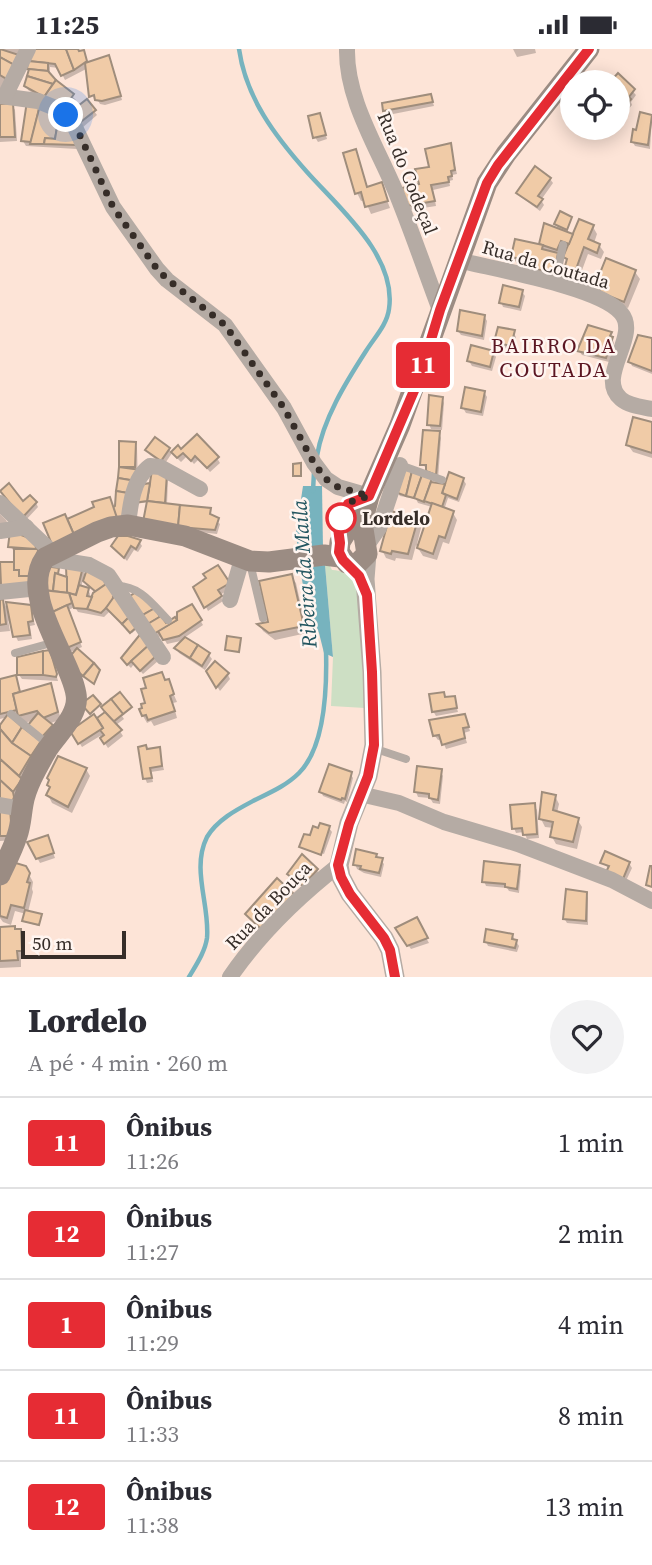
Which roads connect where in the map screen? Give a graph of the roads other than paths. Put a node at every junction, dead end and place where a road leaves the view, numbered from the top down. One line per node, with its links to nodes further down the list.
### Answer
1 (28, 49): 4 (street)
2 (347, 49): 8 (street, Rua do Codeçal)
3 (589, 49): 6 (main road)
4 (3, 96): 13 (street)
5 (564, 244): 7 (lane)
6 (458, 260): 7 (street, Rua da Coutada); 8 (main road)
7 (555, 284): 9 (street, Rua da Coutada)
8 (440, 310): 13 (main road)
9 (652, 409)
10 (400, 465): 11 (lane); 18 (street)
11 (442, 480)
12 (200, 489): 15 (street)
13 (369, 496): 18 (main road); 19 (main road)
14 (0, 503): 16 (street)
15 (128, 525): 20 (main road); 21 (main road)
16 (26, 527): 17 (street); 20 (street)
17 (0, 531)
18 (367, 547): 19 (main road); 25 (street)
19 (339, 550): 21 (main road); 25 (street)
20 (49, 555): 22 (street); 23 (main road)
21 (246, 560): 26 (street); 27 (lane)
22 (115, 583): 28 (lane); 31 (street)
23 (39, 588): 24 (street); 29 (main road)
24 (0, 591)
25 (367, 595): 34 (street)
26 (230, 600)
27 (263, 618)
28 (168, 620)
29 (55, 642): 30 (lane); 33 (main road)
30 (15, 653)
31 (163, 657)
32 (11, 714): 33 (lane)
33 (50, 746): 38 (main road)
34 (373, 748): 35 (lane); 36 (street)
35 (406, 759)
36 (360, 794): 39 (street); 41 (street)
37 (0, 805): 38 (street)
38 (22, 809): 40 (main road)
39 (338, 865): 42 (street, Rua da Bouça); 43 (street)
40 (0, 872)
41 (652, 901)
42 (230, 977)
43 (395, 977)

